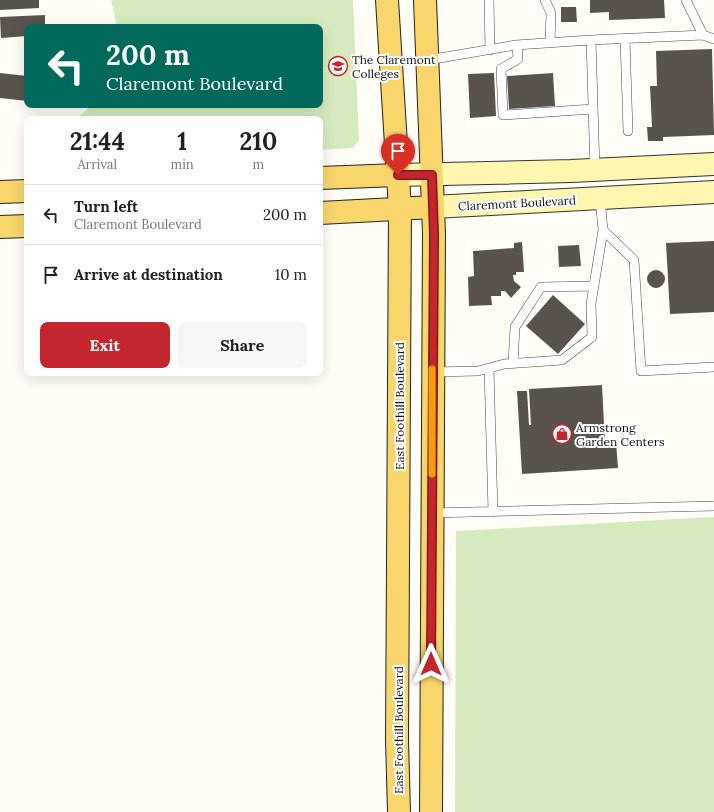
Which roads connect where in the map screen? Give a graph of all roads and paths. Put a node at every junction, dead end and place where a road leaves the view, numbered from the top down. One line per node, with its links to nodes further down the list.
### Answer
1 (387, 0): 18 (main road, East Foothill Boulevard)
2 (425, 0): 13 (main road)
3 (488, 0): 12 (lane)
4 (545, 0): 10 (lane)
5 (686, 0): 6 (lane)
6 (703, 35): 7 (lane); 8 (lane)
7 (625, 39): 9 (lane); 15 (lane)
8 (714, 39)
9 (591, 40): 10 (lane); 14 (lane)
10 (550, 43): 11 (lane)
11 (517, 45): 12 (lane); 14 (lane)
12 (490, 50): 13 (lane)
13 (428, 60): 19 (main road)
14 (593, 109): 17 (lane)
15 (628, 131)
16 (714, 164): 17 (main road)
17 (595, 170): 19 (main road)
18 (398, 175): 19 (main road); 20 (main road); 26 (main road, East Foothill Boulevard)
19 (432, 175): 25 (main road)
20 (323, 178)
21 (24, 191): 22 (main road)
22 (0, 192)
23 (714, 192): 24 (main road, Claremont Boulevard)
24 (600, 199): 25 (main road, Claremont Boulevard); 30 (lane)
25 (433, 207): 26 (main road, Claremont Boulevard); 35 (main road)
26 (400, 209): 27 (main road, Claremont Boulevard); 39 (main road, East Foothill Boulevard)
27 (323, 213)
28 (24, 226): 29 (main road)
29 (0, 228)
30 (603, 230): 31 (lane); 33 (lane)
31 (594, 286): 32 (lane); 32 (lane)
32 (513, 363): 34 (lane)
33 (714, 367)
34 (489, 368): 35 (lane); 37 (lane)
35 (432, 372): 38 (main road)
36 (714, 506): 37 (lane)
37 (493, 512): 38 (lane)
38 (432, 513): 40 (main road)
39 (399, 812)
40 (431, 812)

